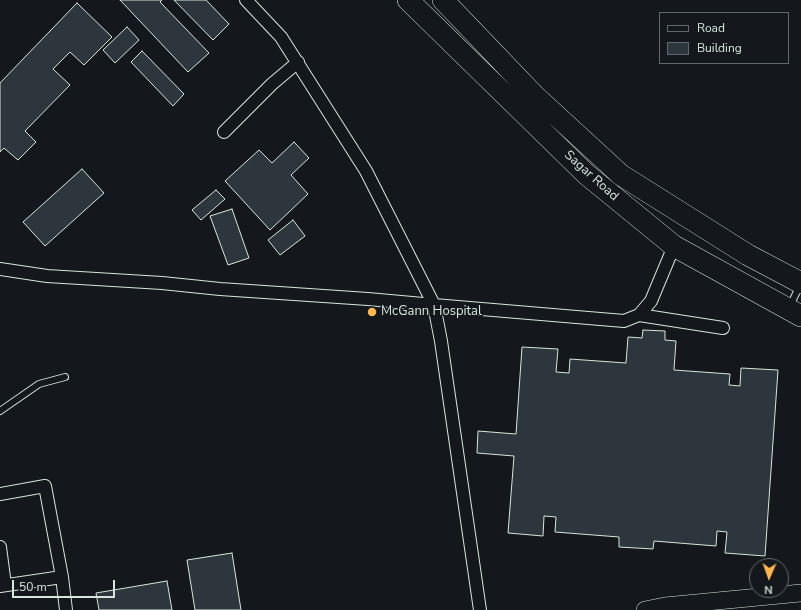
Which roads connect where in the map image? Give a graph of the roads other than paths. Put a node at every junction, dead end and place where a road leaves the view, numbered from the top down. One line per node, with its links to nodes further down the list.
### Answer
1 (246, 0): 4 (street)
2 (408, 0): 6 (highway, Sagar Road)
3 (443, 0): 8 (highway, Sagar Road)
4 (298, 62): 5 (street); 9 (street)
5 (224, 132)
6 (674, 246): 10 (highway, Sagar Road); 11 (street)
7 (0, 269): 9 (street)
8 (801, 283): 10 (lane)
9 (434, 305): 11 (street); 24 (street)
10 (795, 312)
11 (639, 315): 12 (street)
12 (723, 328)
13 (65, 377): 14 (lane)
14 (0, 411)
15 (0, 494): 17 (street)
16 (0, 547): 18 (street)
17 (62, 577): 18 (street); 23 (street)
18 (3, 585)
19 (801, 593): 20 (main road)
20 (761, 604): 21 (main road)
21 (741, 605): 22 (main road)
22 (665, 608): 25 (main road)
23 (66, 610)
24 (480, 610)
25 (645, 610)

